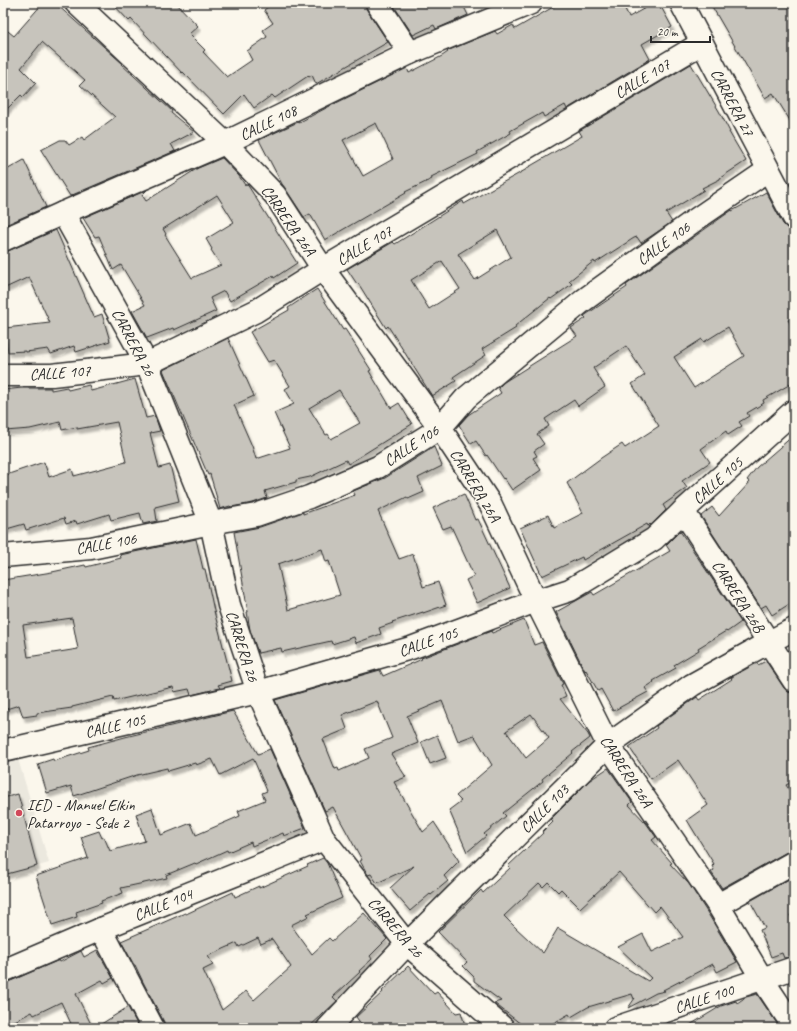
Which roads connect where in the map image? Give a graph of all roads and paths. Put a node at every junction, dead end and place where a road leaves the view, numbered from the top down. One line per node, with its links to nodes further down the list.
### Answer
1 (76, 3): 7 (street, CARRERA 26A)
2 (377, 3): 6 (street)
3 (532, 3): 6 (street, CALLE 108)
4 (681, 3): 5 (street, CARRERA 27)
5 (702, 43): 8 (street, CARRERA 27); 12 (street, CALLE 107)
6 (410, 53): 7 (street, CALLE 108)
7 (225, 143): 10 (street, CALLE 108); 12 (street, CARRERA 26A)
8 (768, 170): 9 (street, CARRERA 27); 16 (street, CALLE 106)
9 (791, 205)
10 (63, 213): 11 (street, CALLE 108); 13 (street, CARRERA 26)
11 (3, 240)
12 (323, 269): 13 (street, CALLE 107); 16 (street, CARRERA 26A)
13 (147, 364): 14 (street, CALLE 107); 18 (street, CARRERA 26)
14 (3, 375)
15 (794, 411): 17 (street, CALLE 105)
16 (440, 428): 18 (street, CALLE 106); 20 (street, CARRERA 26A)
17 (683, 511): 20 (street, CALLE 105); 22 (street, CARRERA 26B)
18 (211, 523): 19 (street, CALLE 106); 24 (street, CARRERA 26)
19 (3, 556)
20 (536, 601): 24 (street, CALLE 105); 25 (street, CARRERA 26A)
21 (794, 629): 22 (street, CALLE 103)
22 (769, 642): 23 (street, CARRERA 26B); 25 (street, CALLE 103)
23 (794, 681)
24 (258, 692): 26 (street, CALLE 105); 27 (street, CARRERA 26)
25 (608, 745): 29 (street, CARRERA 26A); 31 (street, CALLE 103)
26 (3, 751)
27 (324, 840): 30 (street, CALLE 104); 31 (street, CARRERA 26)
28 (794, 862): 29 (street)
29 (718, 905): 34 (street, CARRERA 26A)
30 (101, 929): 33 (street, CALLE 104); 36 (street)
31 (407, 944): 37 (street, CALLE 103); 38 (street, CARRERA 26)
32 (794, 968): 34 (street, CALLE 100)
33 (3, 971)
34 (762, 979): 35 (street, CARRERA 26A); 39 (street, CALLE 100)
35 (794, 1026)
36 (153, 1028)
37 (328, 1028)
38 (503, 1028)
39 (614, 1028)

